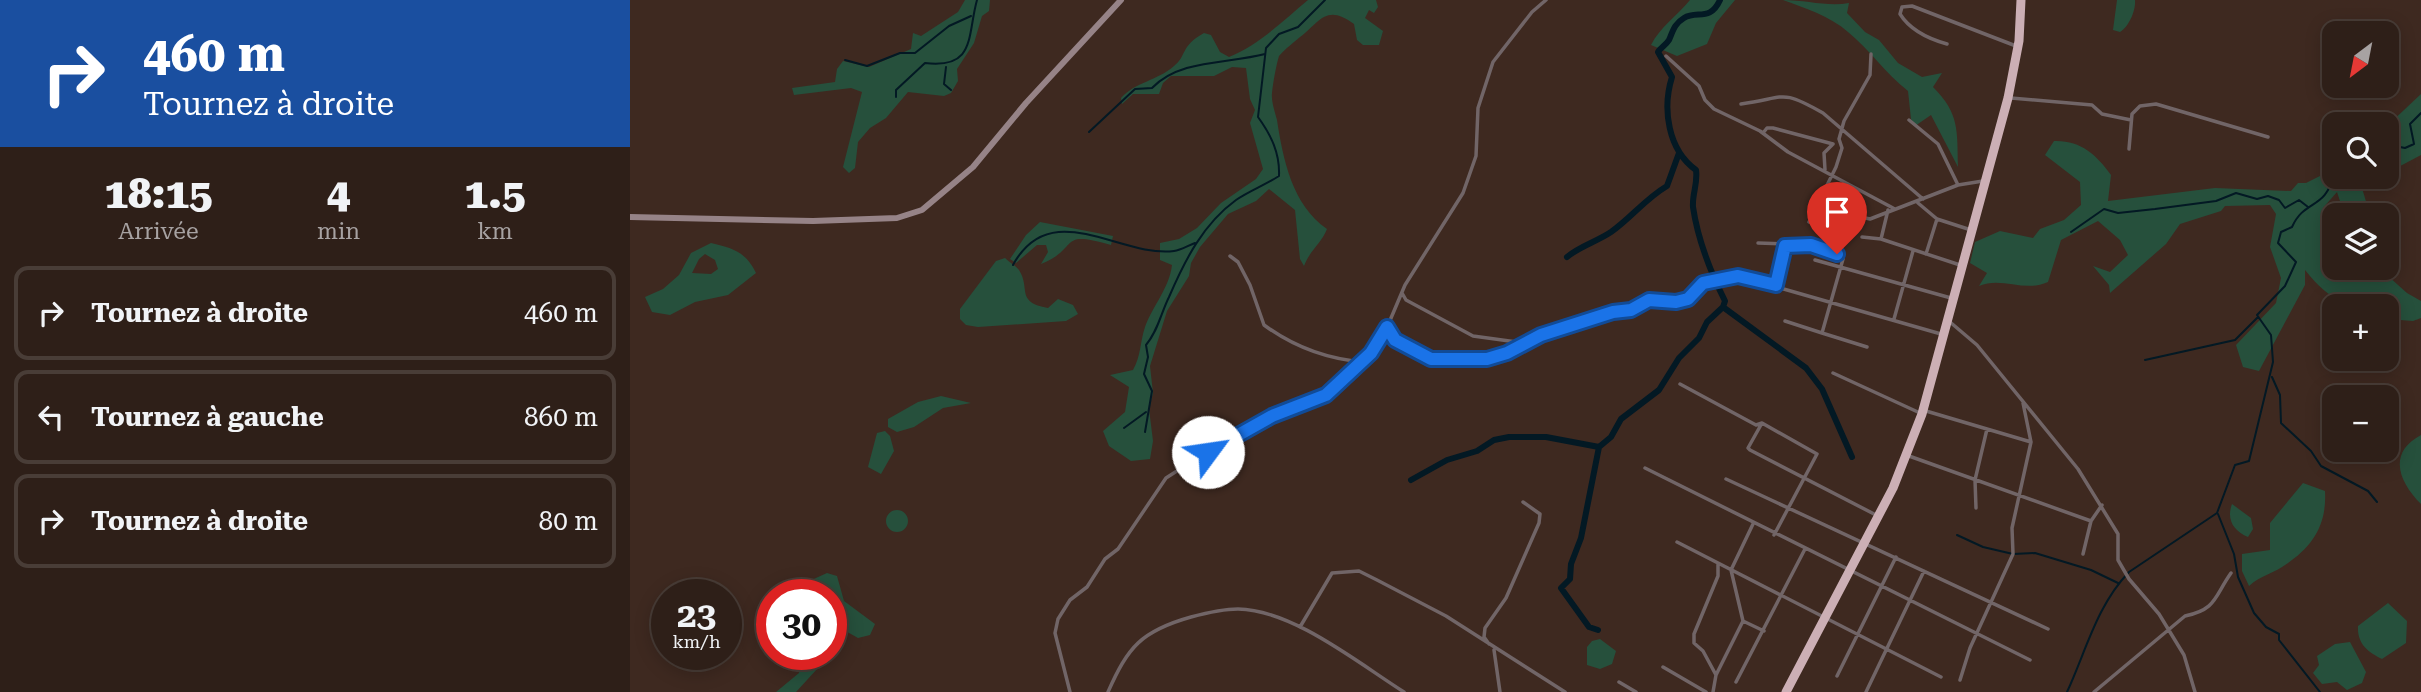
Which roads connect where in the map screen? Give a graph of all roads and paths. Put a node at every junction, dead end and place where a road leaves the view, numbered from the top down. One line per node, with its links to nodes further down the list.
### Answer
1 (1121, 0): 26 (main road)
2 (1546, 0): 42 (street)
3 (2021, 0): 5 (highway)
4 (1947, 44): 5 (street)
5 (2018, 47): 8 (highway)
6 (1871, 54): 12 (street)
7 (1666, 55): 13 (street)
8 (2008, 98): 11 (street); 20 (highway)
9 (1741, 104): 12 (street)
10 (1909, 120): 21 (street)
11 (2132, 120): 14 (street); 17 (street)
12 (1842, 130): 15 (street); 22 (street)
13 (1763, 133): 16 (street); 18 (street)
14 (2269, 137)
15 (1839, 143): 16 (street); 19 (street)
16 (1833, 144): 18 (street)
17 (2129, 149)
18 (1825, 170): 19 (street)
19 (1833, 175): 24 (street); 28 (street)
20 (1985, 180): 21 (street); 29 (highway)
21 (1958, 185): 22 (street)
22 (1923, 199): 23 (street)
23 (1918, 203): 24 (street); 27 (street)
24 (1891, 209): 25 (street); 31 (street)
25 (1846, 214)
26 (630, 217)
27 (1937, 219): 29 (street); 35 (street)
28 (1809, 222)
29 (1972, 230): 38 (highway)
30 (1862, 237): 31 (street)
31 (1881, 239): 34 (street)
32 (1758, 243): 33 (street)
33 (1785, 246): 39 (street); 40 (street)
34 (1913, 251): 35 (street); 41 (street)
35 (1926, 254): 38 (street)
36 (1230, 256): 53 (street)
37 (1815, 260): 39 (street)
38 (1962, 266): 43 (highway)
39 (1842, 268): 41 (street); 44 (street)
40 (1776, 285): 44 (street); 51 (street)
41 (1903, 286): 43 (street); 45 (street)
42 (1402, 293): 48 (street); 51 (street)
43 (1953, 299): 47 (highway)
44 (1832, 302): 45 (street); 49 (street)
45 (1894, 319): 50 (street)
46 (1785, 321): 49 (street)
47 (1949, 321): 50 (highway); 56 (street)
48 (1387, 327): 51 (street); 53 (street)
49 (1822, 333): 52 (street)
50 (1943, 335): 57 (highway)
51 (1524, 343)
52 (1867, 347)
53 (1363, 362): 107 (street)
54 (1833, 373): 57 (street)
55 (1679, 384): 58 (street)
56 (2023, 400): 60 (street); 68 (street)
57 (1922, 412): 59 (street); 61 (highway)
58 (1762, 422): 64 (street); 64 (street)
59 (1987, 429): 60 (street); 65 (street)
60 (2031, 442): 66 (street)
61 (1907, 455): 65 (street); 71 (highway)
62 (1645, 468): 73 (street)
63 (1726, 479): 69 (street)
64 (1804, 479): 69 (street); 71 (street)
65 (1975, 480): 66 (street); 70 (street)
66 (2018, 497): 72 (street); 88 (street)
67 (1523, 502): 97 (street)
68 (2102, 505): 72 (street); 93 (street)
69 (1788, 507): 74 (street); 76 (street)
70 (1976, 508)
71 (1878, 516): 76 (highway)
72 (2091, 521): 78 (street)
73 (1753, 524): 74 (street); 81 (street)
74 (1774, 535): 77 (street)
75 (1677, 542): 80 (street)
76 (1864, 543): 79 (street); 83 (highway)
77 (1805, 549): 83 (street); 86 (street)
78 (2083, 554)
79 (1896, 557): 82 (street); 85 (street)
80 (1718, 564): 81 (street); 101 (street)
81 (1731, 570): 86 (street); 90 (street)
82 (1924, 570): 87 (street); 88 (street)
83 (1849, 571): 85 (street); 89 (highway)
84 (2231, 573): 93 (street)
85 (1881, 588): 87 (street); 95 (street)
86 (1783, 598): 89 (street); 94 (street)
87 (1909, 602): 96 (street); 98 (street)
88 (1992, 603): 92 (street); 96 (street)
89 (1825, 619): 95 (street); 115 (highway)
90 (1743, 621): 94 (street); 101 (street)
91 (1300, 627): 97 (street); 108 (street); 109 (street)
92 (2048, 629)
93 (2169, 629): 117 (street); 118 (street)
94 (1764, 631): 106 (street)
95 (1858, 635): 98 (street); 102 (street)
96 (1977, 635): 99 (street); 104 (street)
97 (1491, 647): 110 (street); 111 (street)
98 (1885, 650): 103 (street); 116 (street)
99 (2030, 660)
100 (1663, 667): 113 (street)
101 (1716, 675): 114 (street)
102 (1838, 676)
103 (1941, 677)
104 (1960, 680)
105 (1619, 682): 112 (street)
106 (1736, 682)
107 (1070, 692)
108 (1108, 692)
109 (1404, 692)
110 (1500, 692)
111 (1565, 692)
112 (1636, 692)
113 (1706, 692)
114 (1713, 692)
115 (1786, 692)
116 (1866, 692)
117 (2094, 692)
118 (2195, 692)

